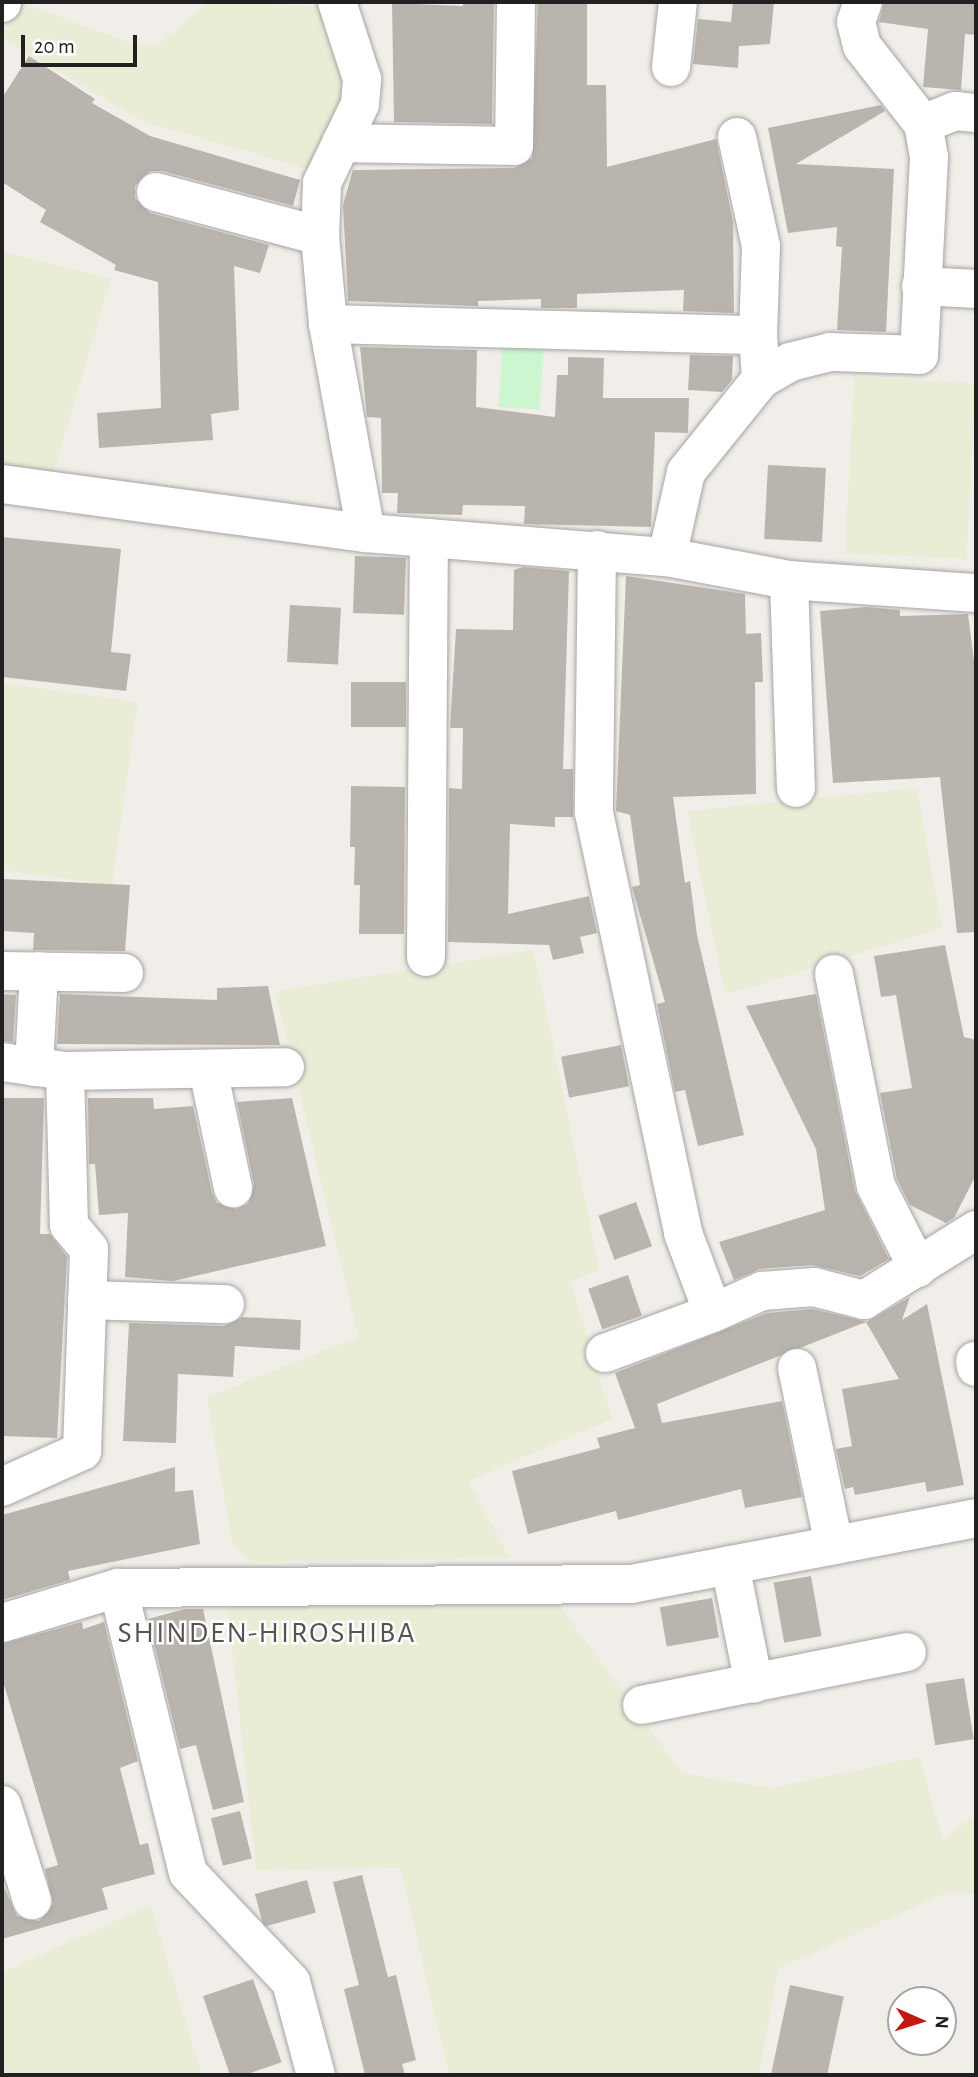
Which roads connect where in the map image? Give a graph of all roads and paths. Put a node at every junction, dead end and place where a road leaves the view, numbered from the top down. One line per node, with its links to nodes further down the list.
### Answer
1 (337, 2): 9 (street)
2 (516, 2): 9 (street)
3 (678, 2): 5 (street)
4 (863, 2): 7 (street)
5 (671, 67)
6 (976, 113): 7 (street)
7 (923, 124): 12 (street)
8 (737, 137): 15 (street)
9 (341, 143): 11 (street)
10 (156, 192): 11 (street)
11 (320, 236): 14 (street)
12 (921, 286): 13 (street); 16 (street)
13 (976, 289)
14 (328, 324): 15 (street); 18 (street)
15 (758, 335): 16 (street)
16 (761, 379): 21 (street)
17 (2, 484): 18 (street)
18 (366, 533): 19 (street)
19 (429, 538): 20 (street); 25 (street)
20 (597, 550): 21 (street); 38 (street)
21 (667, 557): 22 (street)
22 (789, 580): 23 (street); 24 (street)
23 (976, 593)
24 (796, 788)
25 (426, 957)
26 (2, 971): 27 (street)
27 (39, 971): 28 (street); 30 (street)
28 (124, 973)
29 (834, 974): 35 (street)
30 (34, 1067): 32 (street); 36 (street)
31 (285, 1067): 32 (street)
32 (208, 1070): 33 (street)
33 (233, 1188)
34 (976, 1230): 35 (street)
35 (918, 1268): 38 (street)
36 (87, 1300): 37 (street); 41 (street)
37 (225, 1304)
38 (713, 1313): 39 (street)
39 (605, 1353)
40 (797, 1368): 43 (street)
41 (2, 1487)
42 (976, 1518): 43 (street)
43 (834, 1545): 44 (street)
44 (730, 1565): 45 (street); 48 (street)
45 (118, 1587): 46 (street); 52 (street)
46 (2, 1623)
47 (908, 1652): 48 (street)
48 (754, 1684): 49 (street)
49 (642, 1705)
50 (2, 1805): 51 (street)
51 (32, 1900)
52 (316, 2075)

